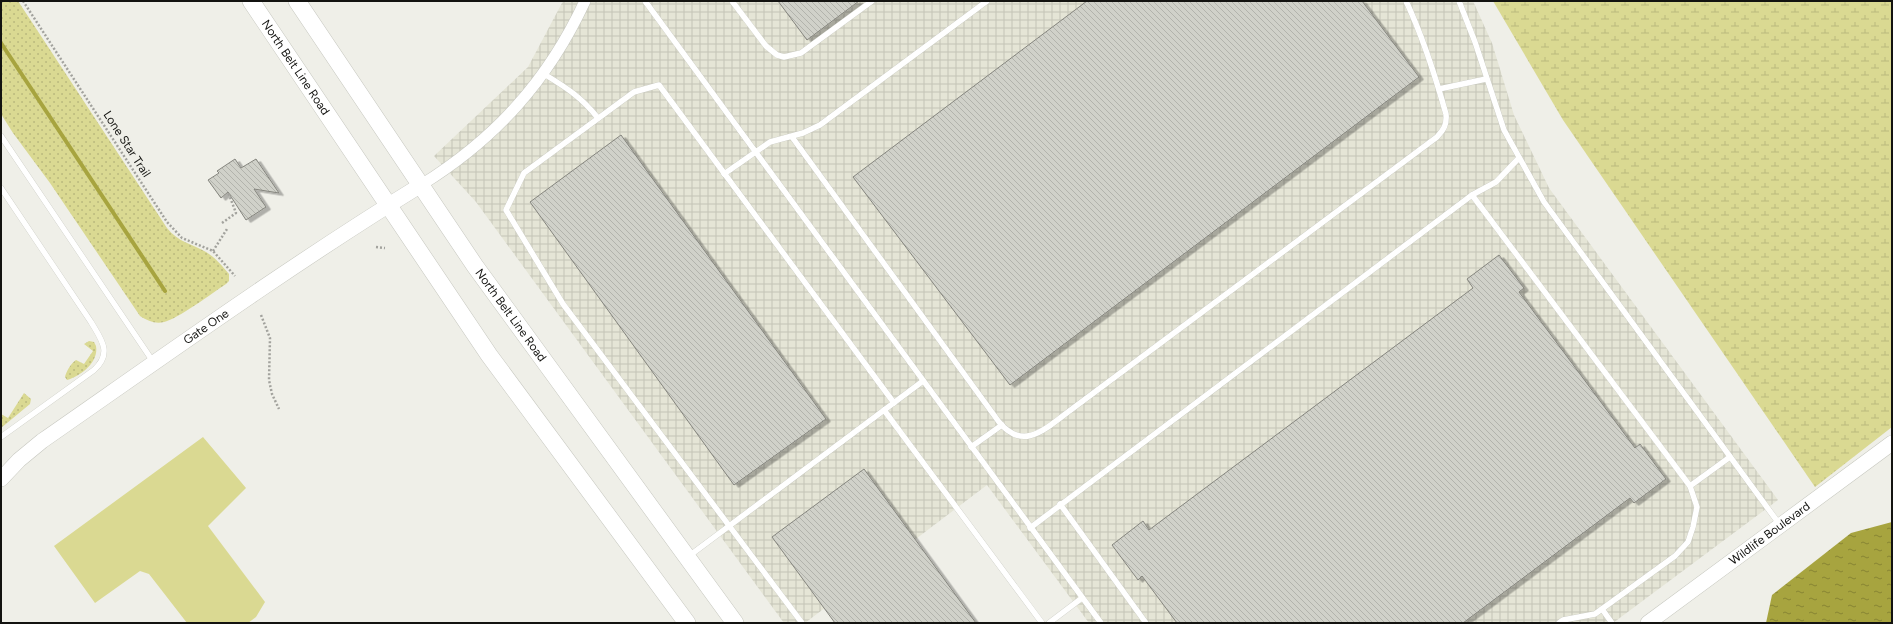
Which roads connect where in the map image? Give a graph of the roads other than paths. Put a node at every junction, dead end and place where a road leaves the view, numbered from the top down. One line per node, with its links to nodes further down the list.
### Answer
1 (251, 1): 22 (main road, North Belt Line Road)
2 (297, 1): 19 (main road, North Belt Line Road)
3 (584, 1): 10 (street)
4 (645, 1): 16 (lane)
5 (732, 1): 6 (lane)
6 (872, 1)
7 (987, 1): 15 (lane)
8 (1406, 1): 12 (lane)
9 (1459, 1): 11 (lane)
10 (544, 74): 13 (lane); 19 (street)
11 (1486, 79): 12 (lane); 17 (lane)
12 (1439, 89): 27 (lane)
13 (598, 118): 18 (lane); 35 (lane)
14 (1, 136): 23 (lane)
15 (792, 137): 16 (lane); 27 (lane)
16 (757, 152): 18 (lane); 24 (lane)
17 (1518, 159): 21 (lane); 31 (lane)
18 (724, 174): 25 (lane)
19 (421, 185): 22 (street, Gate One); 38 (main road, North Belt Line Road)
20 (1, 188): 28 (lane)
21 (1472, 195): 33 (lane); 34 (lane)
22 (388, 205): 23 (street, Gate One); 41 (main road, North Belt Line Road)
23 (154, 363): 32 (street, Gate One)
24 (924, 381): 25 (lane); 30 (lane)
25 (894, 403): 26 (lane)
26 (884, 410): 35 (lane); 44 (lane)
27 (1002, 425): 30 (lane)
28 (1, 437)
29 (1892, 443): 36 (street, Wildlife Boulevard)
30 (971, 447): 37 (lane)
31 (1730, 457): 33 (lane); 36 (lane)
32 (1, 479)
33 (1690, 486): 40 (lane)
34 (1060, 504): 37 (lane); 47 (lane)
35 (730, 525): 38 (lane); 43 (lane)
36 (1780, 525): 50 (street, Wildlife Boulevard)
37 (1030, 528): 39 (lane)
38 (687, 557): 42 (main road, North Belt Line Road)
39 (1082, 598): 45 (lane); 46 (lane)
40 (1602, 609): 48 (lane); 49 (lane)
41 (687, 623)
42 (735, 623)
43 (802, 623)
44 (1042, 623)
45 (1050, 623)
46 (1101, 623)
47 (1146, 623)
48 (1559, 623)
49 (1612, 623)
50 (1648, 623)

